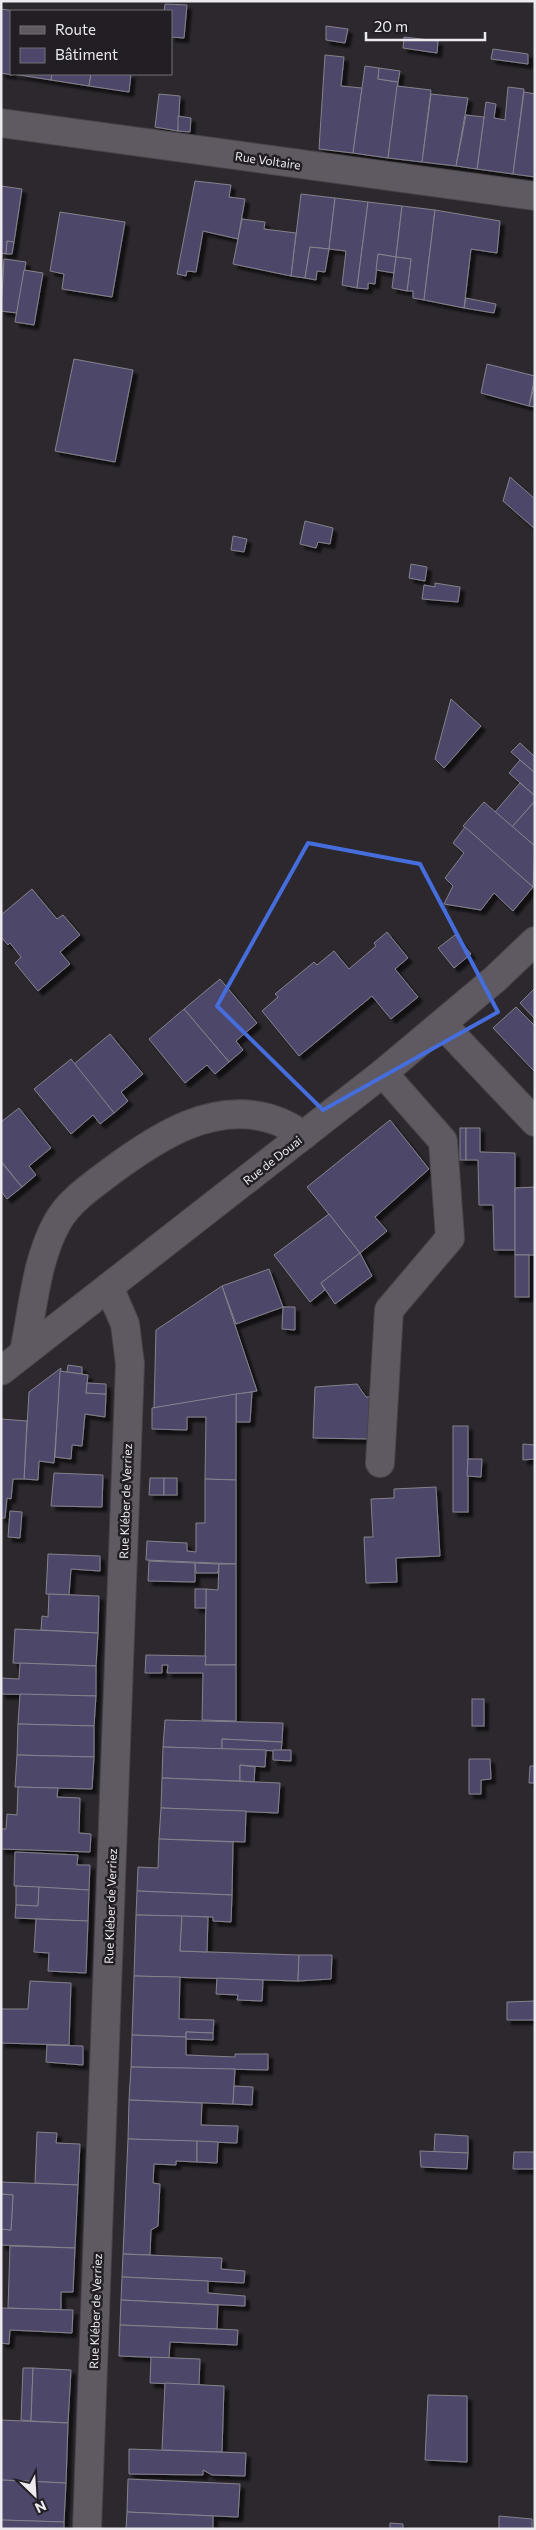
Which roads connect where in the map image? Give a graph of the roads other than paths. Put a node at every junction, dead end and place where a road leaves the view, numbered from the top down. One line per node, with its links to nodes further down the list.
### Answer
1 (1, 123): 2 (street, Rue Voltaire)
2 (535, 196)
3 (535, 941): 4 (street, Rue de Douai)
4 (442, 1024): 5 (street, Rue de Douai); 6 (street)
5 (384, 1073): 7 (street, Rue de Douai); 11 (street)
6 (535, 1122)
7 (304, 1135): 8 (street, Rue de Douai); 9 (street)
8 (109, 1287): 9 (street, Rue de Douai); 12 (street, Rue Kléber de Verriez)
9 (24, 1352): 10 (street, Rue de Douai)
10 (1, 1371)
11 (380, 1463)
12 (87, 2529)

